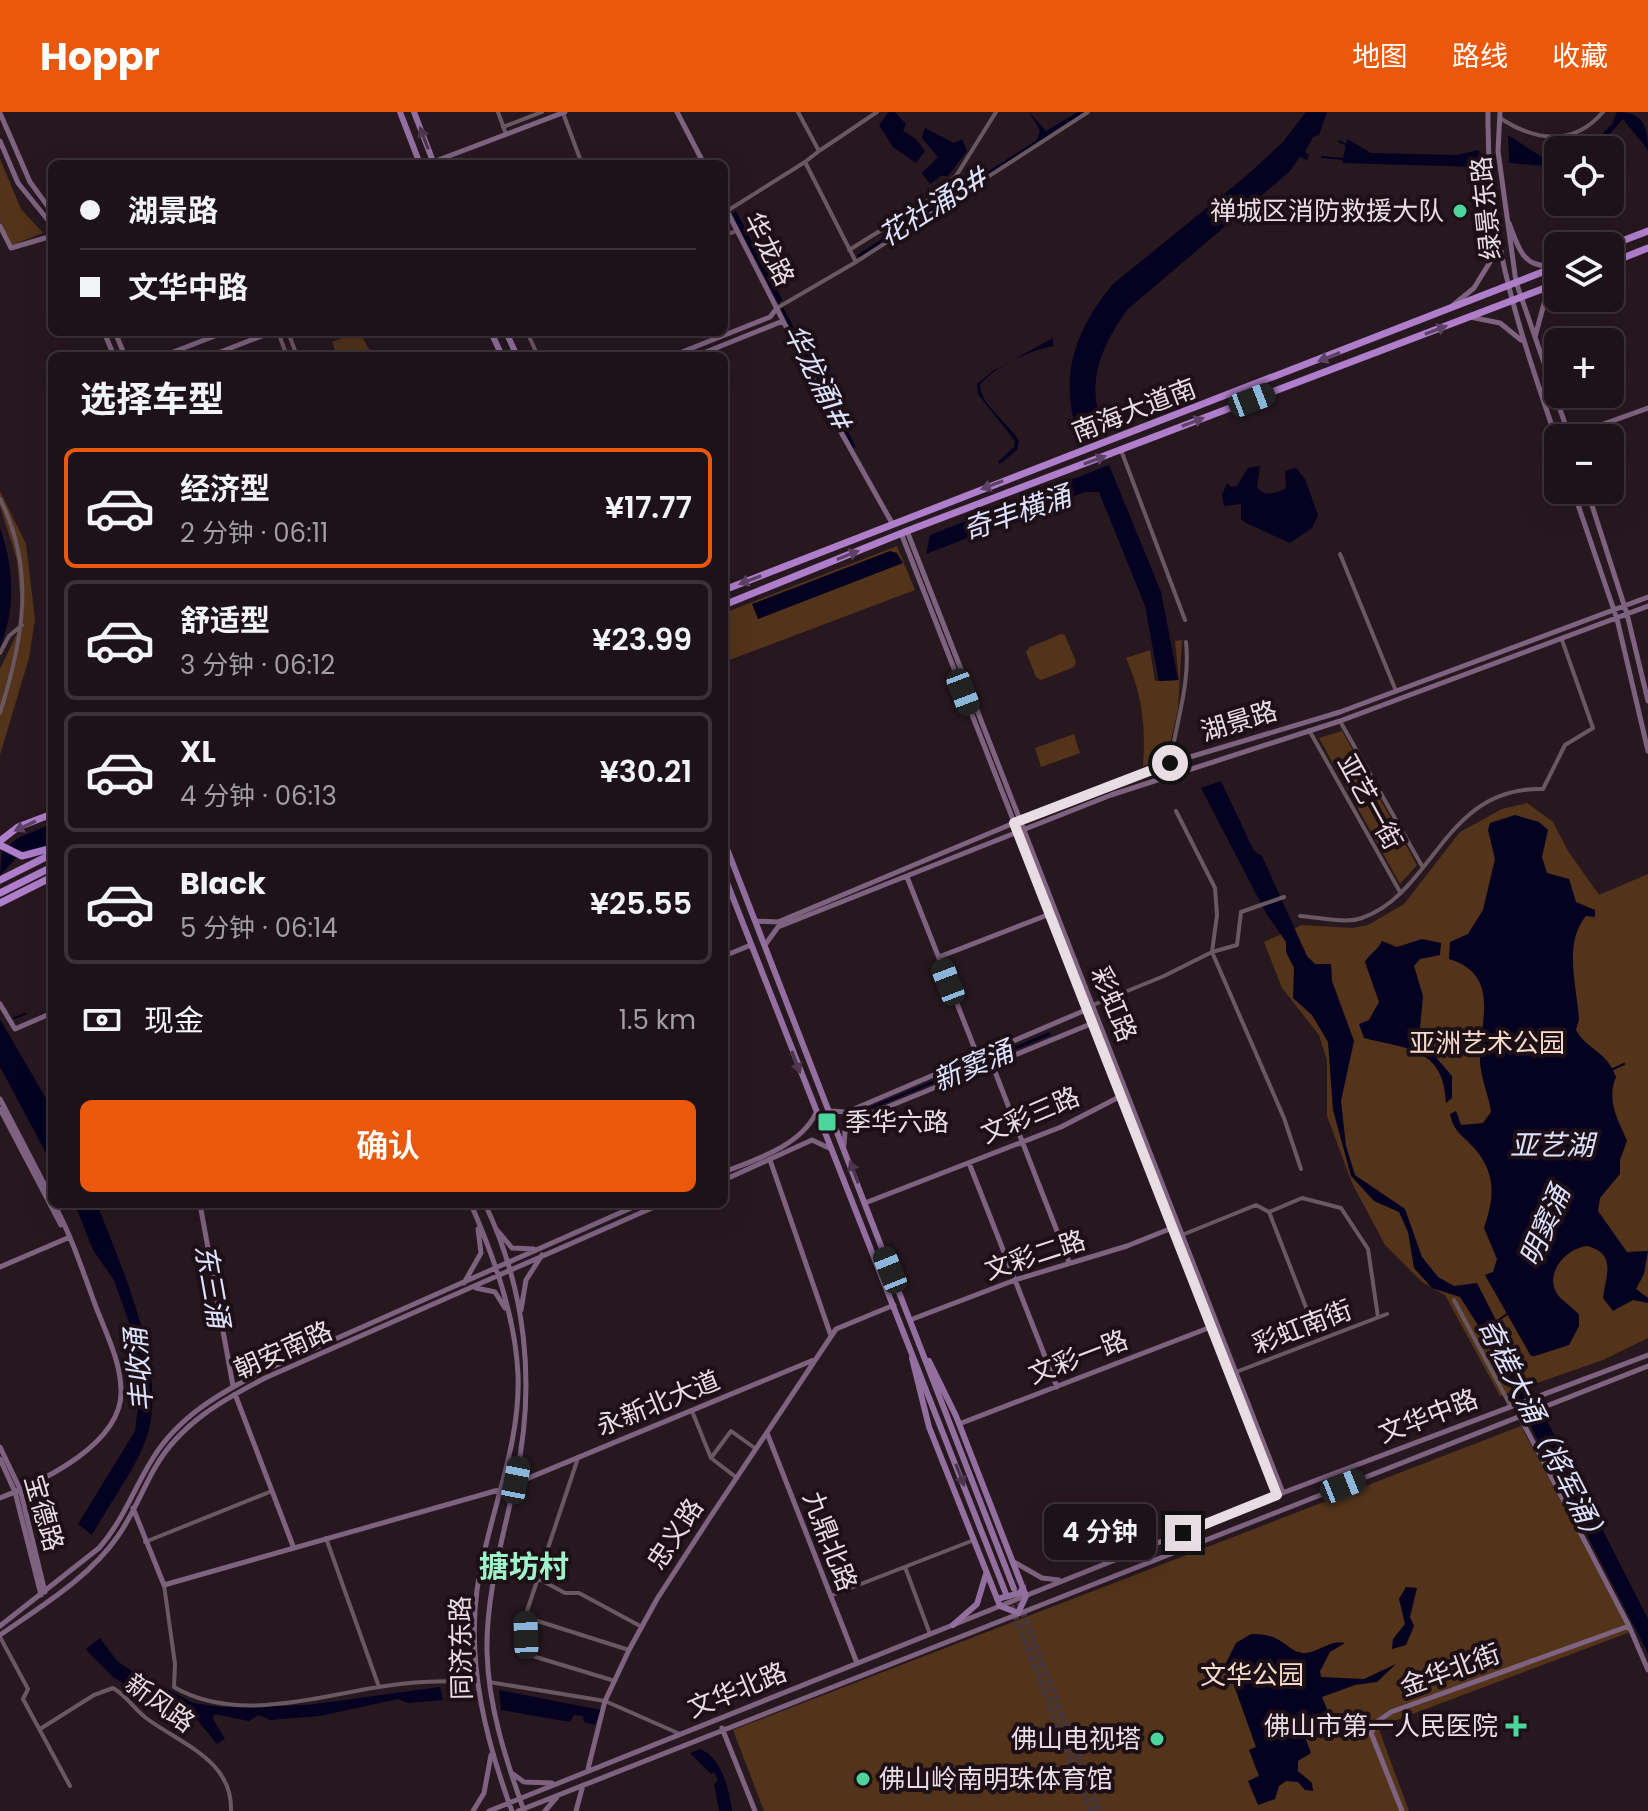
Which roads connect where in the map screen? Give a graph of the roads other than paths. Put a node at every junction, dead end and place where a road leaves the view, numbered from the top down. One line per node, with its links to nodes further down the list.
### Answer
1 (400, 112): 22 (main road)
2 (414, 112): 23 (main road, one-way to 2)
3 (498, 112): 17 (street)
4 (542, 112): 17 (street)
5 (564, 112): 14 (main road); 25 (street)
6 (677, 112): 26 (main road)
7 (798, 112): 21 (street)
8 (877, 112): 21 (street)
9 (996, 112): 41 (street)
10 (1088, 112): 41 (street)
11 (1488, 112): 39 (main road, 绿景东路)
12 (1603, 112): 15 (street)
13 (0, 113): 20 (main road)
14 (551, 114): 18 (main road)
15 (1500, 115): 31 (main road, 绿景东路)
16 (0, 121): 20 (main road)
17 (503, 127): 18 (street)
18 (506, 134): 24 (main road)
19 (0, 141): 32 (main road)
20 (10, 142): 28 (main road)
21 (819, 151): 27 (street)
22 (418, 160)
23 (433, 160)
24 (441, 160)
25 (581, 160)
26 (702, 160)
27 (805, 162): 29 (street); 41 (street)
28 (48, 207)
29 (728, 207)
30 (728, 212): 34 (main road, 华龙路)
31 (1506, 215): 43 (main road); 45 (main road, 绿景东路)
32 (48, 221)
33 (0, 226): 37 (main road)
34 (737, 231): 36 (street); 51 (main road, 华龙路)
35 (1648, 231): 38 (highway)
36 (728, 234)
37 (48, 237)
38 (1624, 240)
39 (1498, 248): 46 (main road, 绿景东路); 52 (main road)
40 (1648, 248): 42 (highway)
41 (853, 257): 51 (street)
42 (1624, 257)
43 (1544, 267)
44 (1544, 271): 45 (highway, 南海大道南)
45 (1516, 282): 46 (highway, 南海大道南); 48 (main road, 绿景东路)
46 (1506, 286): 49 (main road, 绿景东路); 52 (highway, 南海大道南)
47 (1544, 289): 48 (highway, 南海大道南)
48 (1521, 298): 49 (highway, 南海大道南); 60 (main road, 绿景东路)
49 (1510, 302): 53 (highway, 南海大道南); 62 (main road, 绿景东路)
50 (1544, 303): 60 (main road)
51 (777, 308): 54 (main road, 华龙路); 55 (main road)
52 (1448, 309): 75 (highway, 南海大道南, one-way to 75)
53 (1469, 317): 62 (main road); 71 (highway, 南海大道南, one-way to 53)
54 (783, 321): 66 (main road); 75 (main road, 华龙路)
55 (728, 334)
56 (215, 336): 63 (main road)
57 (252, 336): 61 (main road)
58 (264, 336): 61 (main road)
59 (722, 336): 65 (main road)
60 (1534, 338): 69 (main road, 绿景东路)
61 (255, 339): 64 (main road)
62 (1524, 342): 68 (main road, 绿景东路)
63 (173, 352)
64 (221, 352)
65 (682, 352)
66 (706, 352)
67 (1648, 408): 70 (main road)
68 (1551, 424)
69 (1565, 424)
70 (1605, 424)
71 (1121, 450): 76 (highway, 南海大道南, one-way to 71); 86 (street)
72 (0, 499): 87 (street)
73 (1578, 504): 83 (main road)
74 (1591, 504): 81 (main road)
75 (892, 523): 78 (highway, 南海大道南, one-way to 78)
76 (904, 532): 80 (highway, 南海大道南, one-way to 76); 101 (main road, 彩虹路)
77 (1340, 554): 91 (street)
78 (728, 588)
79 (1648, 597): 81 (main road, 湖景路)
80 (728, 603)
81 (1624, 606): 83 (main road, 湖景路); 84 (main road)
82 (1648, 606): 84 (main road, 湖景路)
83 (1613, 609): 85 (main road); 91 (main road, 湖景路)
84 (1627, 614): 85 (main road, 湖景路); 92 (main road)
85 (1617, 619): 88 (main road, 湖景路); 96 (main road)
86 (1185, 620)
87 (22, 625): 90 (street); 93 (street)
88 (1562, 640): 94 (main road, 湖景路); 107 (street)
89 (1186, 642): 97 (street)
90 (0, 653)
91 (1396, 691): 97 (main road, 湖景路)
92 (1648, 701)
93 (0, 713)
94 (1340, 721): 95 (main road, 湖景路); 107 (street)
95 (1309, 730): 98 (main road, 湖景路); 113 (street, 亚艺一街)
96 (1648, 751)
97 (1170, 763): 98 (street); 101 (main road, 湖景路)
98 (1169, 774): 102 (main road, 湖景路)
99 (1176, 811): 122 (street)
100 (48, 816): 103 (highway, one-way to 103)
101 (1017, 822): 102 (main road, 彩虹路); 119 (main road, 湖景路)
102 (1020, 830): 109 (main road, 湖景路); 117 (main road, 彩虹路); 126 (main road, 彩虹路)
103 (1, 844): 104 (highway)
104 (48, 849)
105 (728, 851): 119 (main road)
106 (48, 856): 111 (highway)
107 (1422, 866): 113 (street)
108 (48, 869): 114 (highway)
109 (907, 877): 121 (main road, 湖景路); 124 (main road)
110 (48, 879): 116 (highway)
111 (0, 880)
112 (728, 885): 120 (main road)
113 (1400, 892): 118 (street)
114 (0, 893)
115 (1283, 898): 122 (street)
116 (0, 903)
117 (1050, 914): 124 (main road); 127 (main road, 彩虹路)
118 (1300, 916)
119 (755, 921): 121 (main road)
120 (751, 945): 123 (main road); 139 (main road, one-way to 139)
121 (765, 946): 138 (main road)
122 (1212, 952): 126 (street); 146 (street)
123 (728, 954)
124 (939, 957): 132 (main road)
125 (0, 1004): 128 (main road)
126 (1094, 1007): 127 (main road); 129 (main road); 163 (main road, 彩虹路)
127 (1086, 1010): 129 (main road, 彩虹路); 130 (main road)
128 (48, 1015)
129 (1093, 1025): 131 (main road); 134 (main road, 彩虹路)
130 (1043, 1030): 131 (main road); 132 (main road)
131 (1050, 1041): 133 (main road)
132 (978, 1057): 137 (main road)
133 (992, 1064): 140 (main road); 141 (main road)
134 (1121, 1096): 141 (main road, 文彩三路); 162 (main road, 彩虹路)
135 (0, 1099): 149 (main road)
136 (0, 1109): 150 (main road)
137 (850, 1110): 138 (main road); 140 (main road)
138 (830, 1111): 142 (main road)
139 (816, 1113): 143 (main road); 147 (main road)
140 (853, 1121): 142 (main road)
141 (1022, 1142): 145 (main road, 文彩三路); 168 (main road)
142 (844, 1145): 151 (main road, one-way to 142)
143 (829, 1148): 144 (main road); 176 (main road)
144 (770, 1160): 148 (main road); 184 (main road)
145 (969, 1163): 151 (main road, 文彩三路); 173 (main road)
146 (1301, 1169)
147 (728, 1170)
148 (728, 1178)
149 (48, 1192)
150 (48, 1199)
151 (865, 1203): 181 (main road)
152 (53, 1208): 164 (main road)
153 (56, 1208): 164 (main road)
154 (201, 1208): 191 (main road)
155 (473, 1208): 160 (main road, 同济东路)
156 (487, 1208): 161 (main road, 同济东路)
157 (631, 1208): 165 (main road, 朝安南路)
158 (652, 1208): 166 (main road, 朝安南路)
159 (1269, 1212): 163 (street); 180 (street); 183 (street)
160 (476, 1216): 170 (main road, 同济东路); 174 (main road)
161 (492, 1222): 165 (main road); 167 (main road, 同济东路)
162 (1172, 1228): 168 (main road, 文彩二路); 182 (main road, 彩虹路)
163 (1182, 1235): 190 (main road, 彩虹路)
164 (68, 1236): 169 (main road); 207 (main road)
165 (539, 1248): 167 (main road, 朝安南路)
166 (542, 1255): 171 (main road, 朝安南路); 177 (main road)
167 (508, 1262): 170 (main road, 朝安南路); 171 (main road, 同济东路)
168 (1069, 1262): 173 (main road, 文彩二路)
169 (0, 1265)
170 (497, 1267): 172 (main road, 同济东路); 174 (main road, 朝安南路)
171 (510, 1269): 172 (main road, 朝安南路); 177 (main road, 同济东路)
172 (499, 1274): 174 (main road, 朝安南路); 178 (main road, 同济东路)
173 (1015, 1280): 181 (main road, 文彩二路); 192 (main road)
174 (466, 1286): 178 (main road); 191 (main road, 朝安南路); 193 (main road, 朝安南路)
175 (1454, 1300): 194 (street)
176 (894, 1305): 184 (main road, 忠义路); 186 (main road)
177 (520, 1311): 205 (main road, 同济东路)
178 (507, 1312): 206 (main road, 同济东路)
179 (1387, 1314): 180 (street, 彩虹南街)
180 (1378, 1317): 190 (street, 彩虹南街)
181 (910, 1320): 185 (main road)
182 (1211, 1327): 190 (main road, 彩虹路); 192 (main road, 文彩一路)
183 (1316, 1333)
184 (831, 1337): 188 (main road, 忠义路)
185 (918, 1343): 197 (main road); 223 (main road)
186 (910, 1347): 213 (main road); 225 (main road, one-way to 225)
187 (1648, 1355): 194 (main road, 文华中路)
188 (816, 1359): 195 (main road, 永新北大道); 198 (main road, 忠义路)
189 (1648, 1366): 196 (main road, 文华中路)
190 (1233, 1374): 209 (main road, 彩虹路)
191 (233, 1386): 193 (street); 224 (main road, 朝安南路)
192 (1057, 1387): 197 (main road, 文彩一路)
193 (235, 1394): 208 (main road); 211 (main road, 朝安南路)
194 (1510, 1405): 209 (main road, 文华中路)
195 (692, 1411): 201 (main road, 永新北大道); 202 (street)
196 (1522, 1416): 229 (main road, 文华中路); 233 (main road)
197 (959, 1424): 216 (main road)
198 (767, 1433): 200 (main road, 忠义路); 226 (main road, 九鼎北路)
199 (0, 1447): 207 (main road, 宝德路)
200 (756, 1449): 202 (street); 204 (main road, 忠义路)
201 (578, 1458): 205 (main road, 永新北大道); 220 (street)
202 (711, 1458): 204 (street)
203 (0, 1459): 207 (main road, 宝德路)
204 (737, 1478): 234 (main road, 忠义路)
205 (515, 1484): 206 (main road, 永新北大道); 242 (main road, 同济东路)
206 (502, 1489): 212 (main road, 永新北大道); 241 (main road, 同济东路)
207 (17, 1491): 210 (main road); 224 (main road, 宝德路)
208 (272, 1491): 214 (street); 215 (main road)
209 (1280, 1494): 219 (main road, 文华中路)
210 (0, 1498)
211 (133, 1508): 214 (main road); 236 (main road, 朝安南路)
212 (325, 1537): 215 (main road, 永新北大道); 243 (street)
213 (974, 1540): 217 (street); 218 (main road)
214 (145, 1542): 221 (main road)
215 (293, 1546): 221 (main road, 永新北大道)
216 (1014, 1562): 219 (main road); 222 (main road)
217 (905, 1567): 226 (street); 235 (street)
218 (986, 1570): 228 (main road); 231 (main road)
219 (1071, 1577): 227 (main road, 文华中路)
220 (537, 1578): 230 (street); 234 (street)
221 (164, 1585): 243 (street)
222 (1023, 1587): 227 (main road); 228 (main road)
223 (1014, 1589)
224 (43, 1594): 232 (main road, 朝安南路)
225 (1006, 1594)
226 (830, 1596): 238 (main road, 九鼎北路)
227 (1026, 1596): 228 (main road, 文华中路); 229 (main road)
228 (999, 1602): 229 (main road); 231 (main road, 文华北路)
229 (1018, 1613): 245 (main road, 文华北路)
230 (525, 1617): 237 (street); 240 (street)
231 (953, 1625): 235 (main road, 文华北路)
232 (0, 1626)
233 (1629, 1626): 239 (main road); 265 (main road, 金华北街)
234 (642, 1627): 237 (main road, 忠义路)
235 (930, 1634): 238 (main road, 文华北路)
236 (0, 1636): 246 (street)
237 (629, 1650): 240 (main road, 忠义路)
238 (857, 1663): 247 (main road, 文华北路)
239 (1648, 1670)
240 (615, 1681): 244 (main road, 忠义路)
241 (478, 1682): 243 (street); 248 (main road, 同济东路)
242 (489, 1682): 244 (street); 250 (main road, 同济东路)
243 (379, 1687)
244 (605, 1703): 247 (street); 249 (main road, 忠义路)
245 (722, 1728): 252 (main road, 文华北路); 264 (main road)
246 (40, 1729): 253 (street); 258 (street, 新风路)
247 (680, 1734): 249 (main road, 文华北路)
248 (491, 1750): 256 (main road, 同济东路); 259 (main road)
249 (588, 1770): 251 (main road, 文华北路)
250 (512, 1773): 251 (main road); 255 (main road, 同济东路)
251 (557, 1783): 255 (main road, 文华北路)
252 (583, 1784): 254 (main road, 文华北路); 263 (main road)
253 (70, 1786)
254 (561, 1793): 257 (main road, 文华北路); 262 (main road)
255 (519, 1798): 256 (main road, 文华北路); 257 (main road, 同济东路)
256 (508, 1802): 260 (main road, 文华北路); 261 (main road, 同济东路)
257 (522, 1810)
258 (231, 1811)
259 (473, 1811)
260 (489, 1811)
261 (512, 1811)
262 (545, 1811)
263 (576, 1811)
264 (755, 1811)
265 (1402, 1811)

